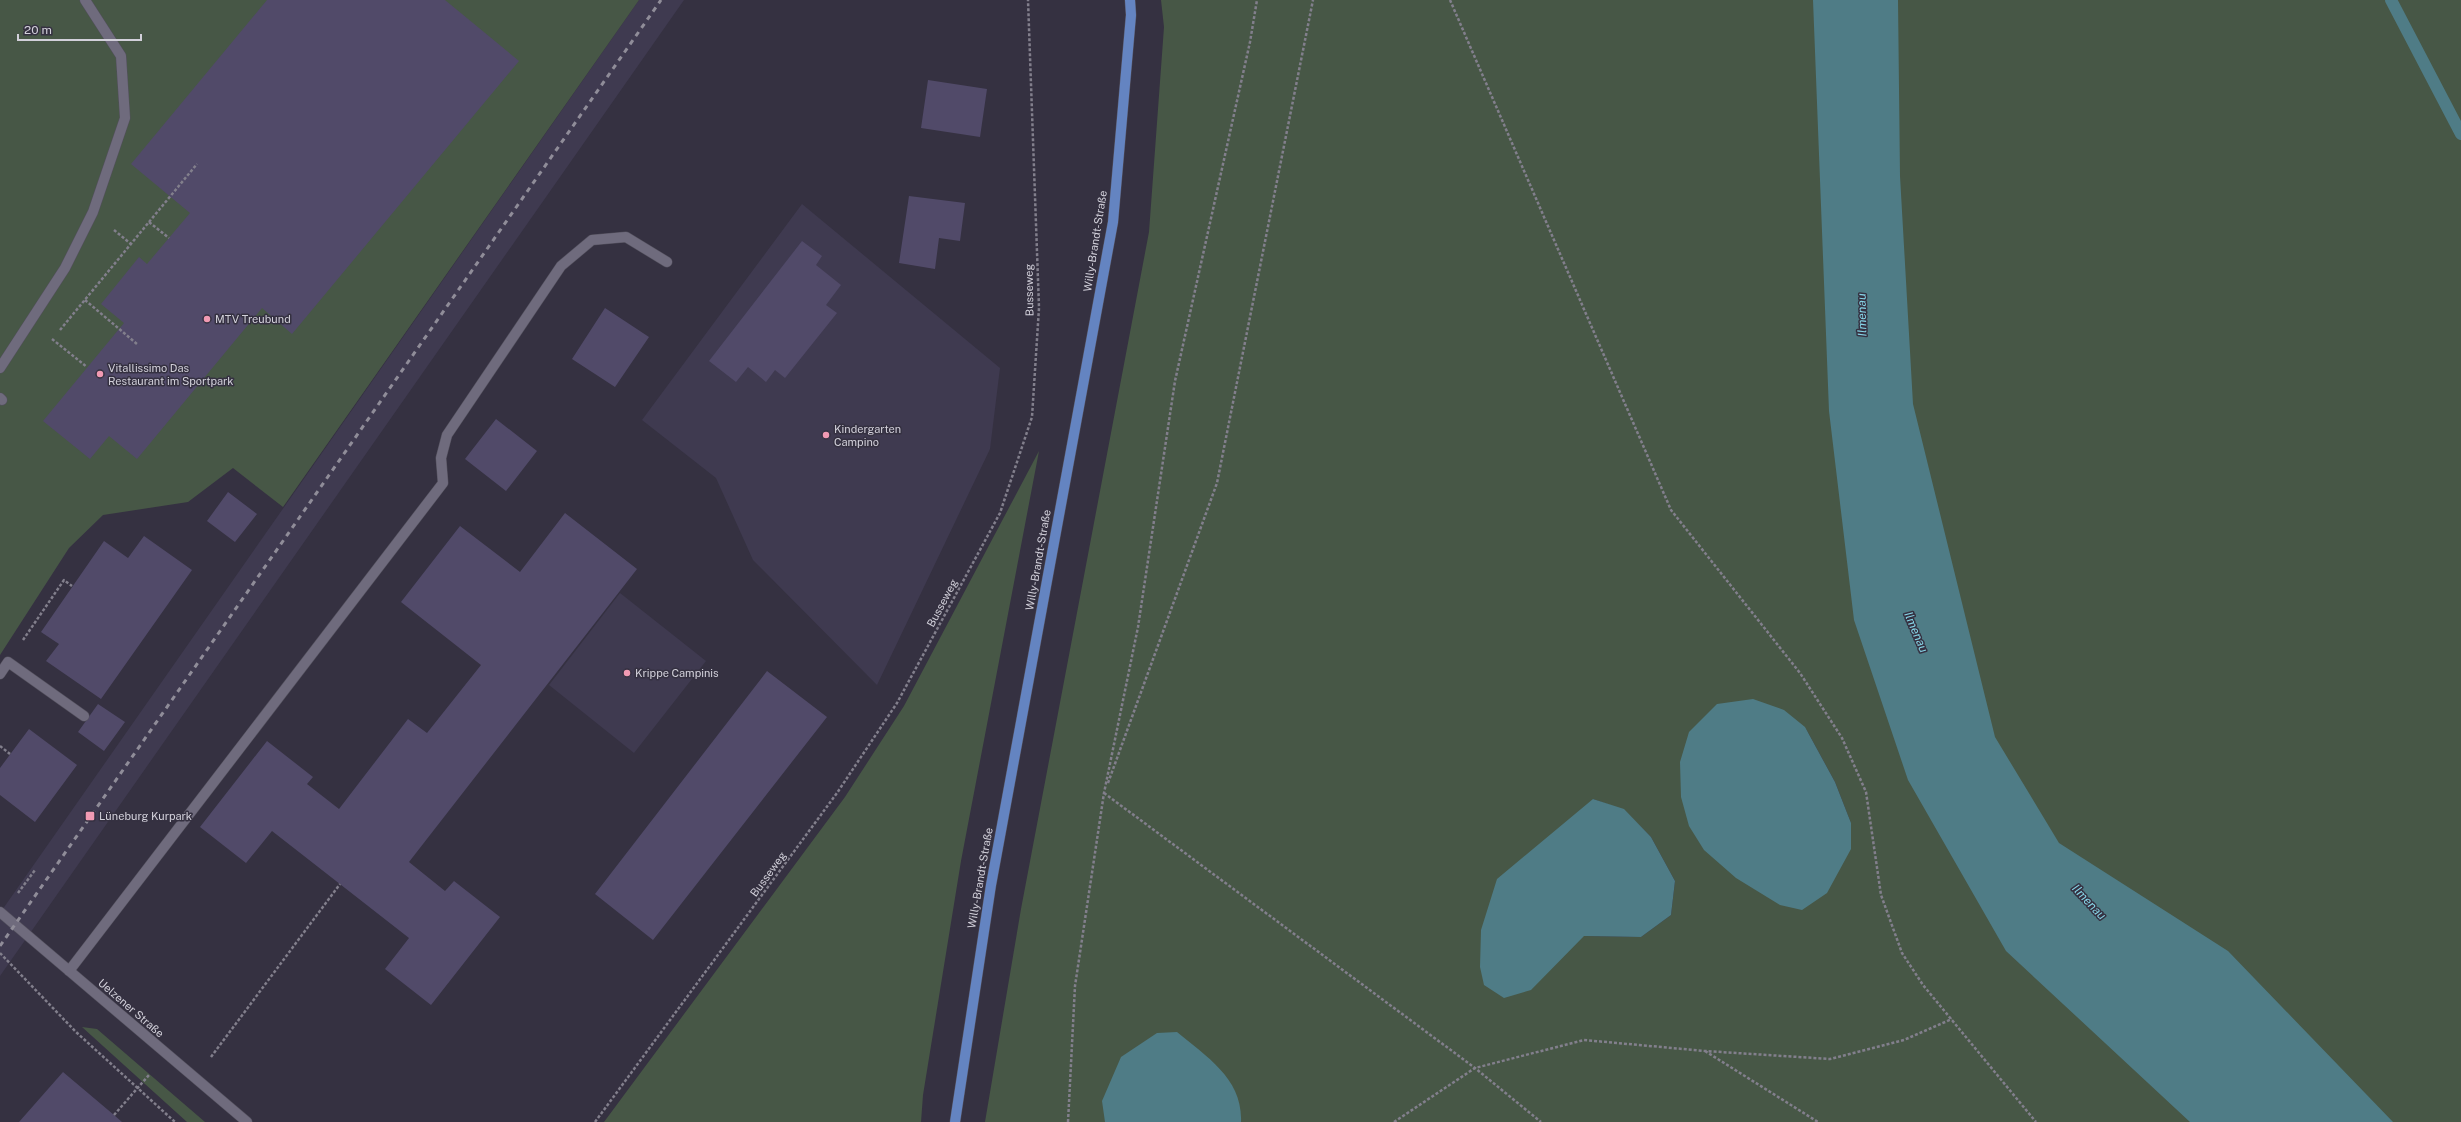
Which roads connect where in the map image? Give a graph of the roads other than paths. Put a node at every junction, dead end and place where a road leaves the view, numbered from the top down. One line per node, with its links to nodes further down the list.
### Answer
1 (85, 0): 4 (street)
2 (1130, 0): 10 (main road, Willy-Brandt-Straße)
3 (667, 262): 8 (street)
4 (0, 368)
5 (0, 674): 6 (street)
6 (84, 716)
7 (0, 912): 8 (street, Uelzener Straße)
8 (69, 971): 9 (street, Uelzener Straße)
9 (247, 1122)
10 (955, 1122)

